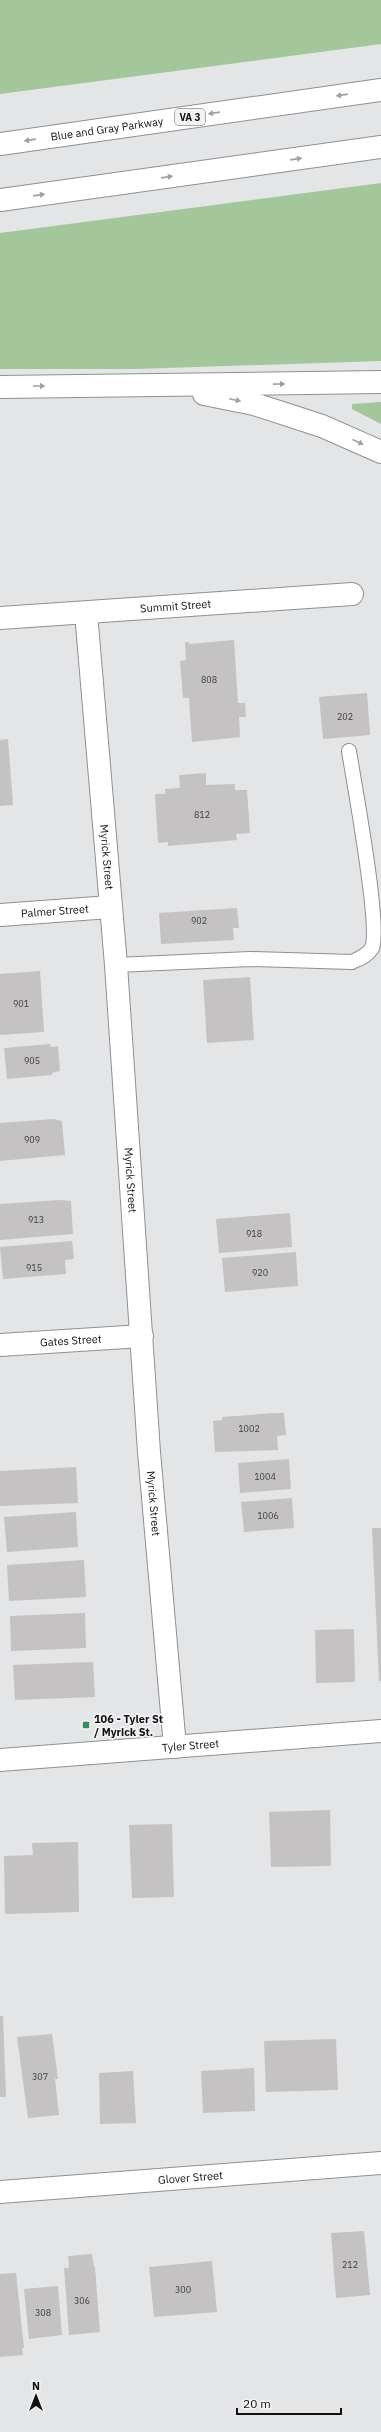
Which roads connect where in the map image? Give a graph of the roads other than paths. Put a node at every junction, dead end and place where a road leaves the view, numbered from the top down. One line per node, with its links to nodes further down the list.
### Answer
1 (381, 90): 2 (main road, Blue and Gray Parkway / VA 3, one-way to 2)
2 (0, 144)
3 (381, 147): 4 (main road, one-way to 3)
4 (0, 200)
5 (381, 382): 6 (main road, one-way to 5)
6 (142, 386): 7 (main road, one-way to 6); 8 (main road, one-way to 8)
7 (0, 387)
8 (381, 452)
9 (352, 594): 10 (main road, Summit Street)
10 (86, 613): 11 (main road, Summit Street); 13 (main road, Myrick Street)
11 (0, 618)
12 (349, 751): 15 (lane)
13 (110, 907): 14 (main road, Palmer Street); 15 (main road, Myrick Street)
14 (0, 915)
15 (116, 965): 16 (main road, Myrick Street)
16 (142, 1336): 17 (main road, Gates Street); 19 (main road, Myrick Street)
17 (0, 1345)
18 (381, 1731): 19 (main road, Tyler Street)
19 (175, 1747): 20 (main road, Tyler Street)
20 (0, 1760)
21 (381, 2163): 22 (main road, Glover Street)
22 (0, 2192)

